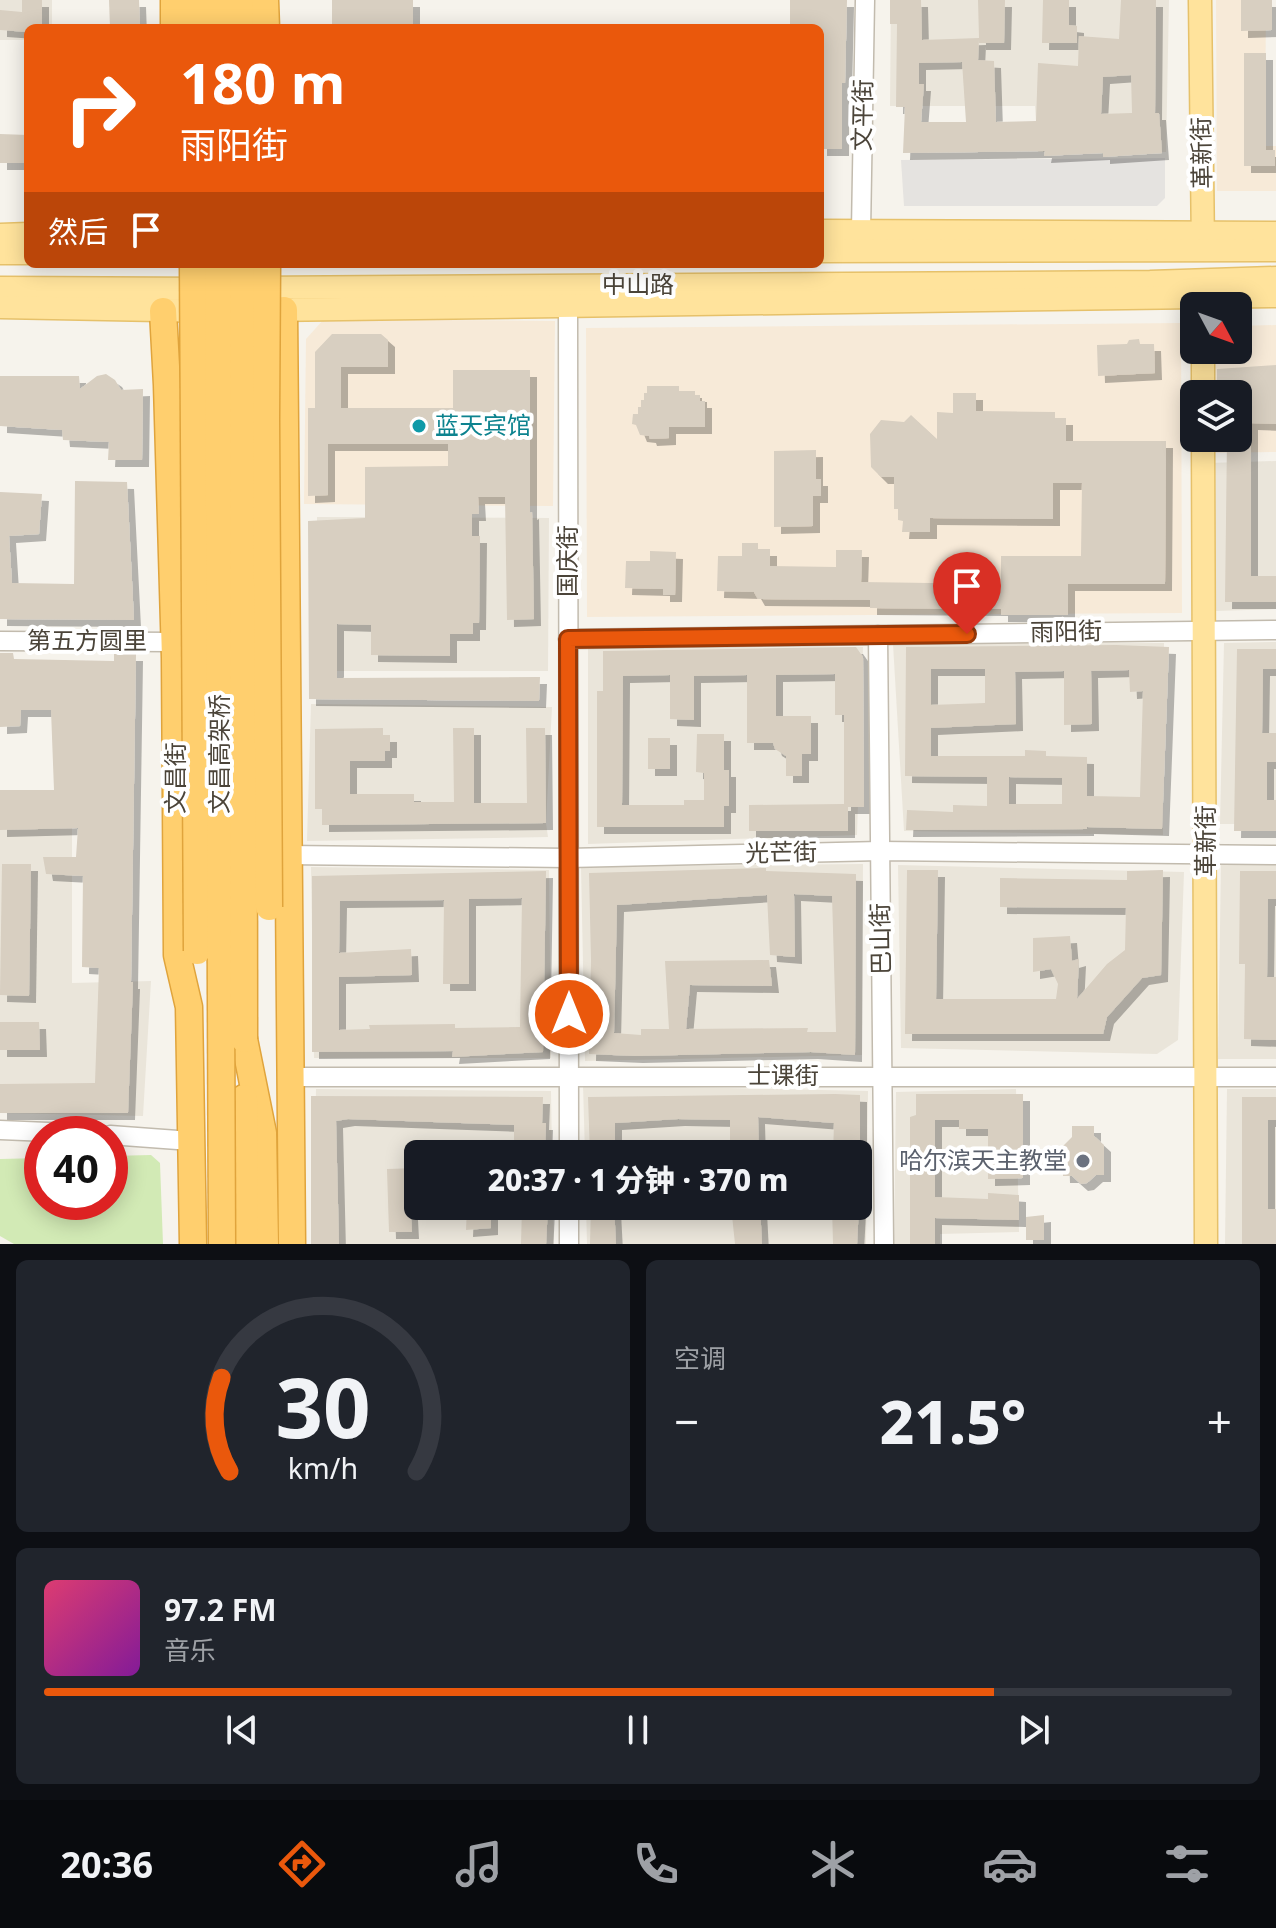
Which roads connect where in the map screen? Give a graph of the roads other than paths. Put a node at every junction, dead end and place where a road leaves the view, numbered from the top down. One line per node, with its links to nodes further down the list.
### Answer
1 (174, 0): 9 (highway)
2 (192, 0): 10 (highway)
3 (216, 0): 11 (highway)
4 (242, 0): 12 (highway)
5 (265, 0): 13 (highway)
6 (282, 0): 14 (highway)
7 (865, 0): 16 (street, 文平街)
8 (1200, 0): 20 (main road, 革新街)
9 (174, 24)
10 (192, 24)
11 (216, 24)
12 (242, 24)
13 (266, 24)
14 (282, 24)
15 (824, 231): 16 (main road)
16 (861, 231): 20 (main road)
17 (1276, 233): 20 (main road)
18 (24, 234): 19 (main road)
19 (0, 235)
20 (1203, 242): 21 (main road); 22 (main road); 32 (main road, 革新街)
21 (1276, 250)
22 (824, 251)
23 (0, 253): 24 (main road)
24 (24, 253)
25 (193, 268): 54 (highway, bridge)
26 (218, 268): 69 (highway, 文昌高架桥, bridge)
27 (243, 268): 41 (highway, 文昌高架桥, bridge)
28 (268, 268): 39 (highway, bridge)
29 (1276, 278): 33 (main road, 中山路)
30 (0, 288): 31 (main road, 中山路)
31 (1192, 292)
32 (1203, 292)
33 (1212, 292)
34 (1180, 294): 37 (main road)
35 (1252, 295): 36 (main road)
36 (1276, 296)
37 (568, 305): 39 (main road); 46 (street, 国庆街)
38 (0, 307): 40 (main road)
39 (276, 307): 40 (main road); 41 (highway, bridge); 51 (highway); 55 (highway, bridge)
40 (163, 311): 48 (highway, 文昌街)
41 (243, 377): 56 (highway, 文昌高架桥, bridge)
42 (1203, 452): 44 (main road, 革新街)
43 (1276, 630): 44 (street, 雨阳街)
44 (1205, 631): 45 (street, 雨阳街); 50 (main road, 革新街)
45 (878, 635): 46 (street, 雨阳街); 49 (street, 巴山街)
46 (568, 639): 53 (street, 国庆街)
47 (0, 641): 48 (street, 第五方圆里)
48 (173, 642): 54 (highway, 文昌街)
49 (880, 851): 50 (street, 光芒街); 53 (street, 光芒街); 58 (street, 巴山街)
50 (1206, 853): 52 (street, 光芒街); 60 (main road, 革新街)
51 (287, 855): 53 (street, 光芒街); 55 (highway)
52 (1276, 855)
53 (568, 858): 57 (street, 国庆街)
54 (189, 1007): 66 (highway, 文昌街)
55 (289, 1025): 59 (highway)
56 (244, 1039): 70 (highway, 文昌高架桥); 71 (highway)
57 (569, 1076): 58 (street, 士课街); 59 (street, 士课街); 65 (street, 国庆街)
58 (882, 1076): 60 (street, 士课街); 74 (street, 巴山街)
59 (289, 1077): 72 (highway)
60 (1206, 1077): 61 (street, 士课街); 75 (main road, 革新街)
61 (1276, 1077)
62 (0, 1130): 63 (street)
63 (24, 1131)
64 (128, 1136): 66 (street)
65 (569, 1140)
66 (191, 1141): 68 (highway, 文昌街)
67 (569, 1220): 73 (street)
68 (193, 1244)
69 (222, 1244)
70 (245, 1244)
71 (265, 1244)
72 (292, 1244)
73 (569, 1244)
74 (884, 1244)
75 (1206, 1244)

